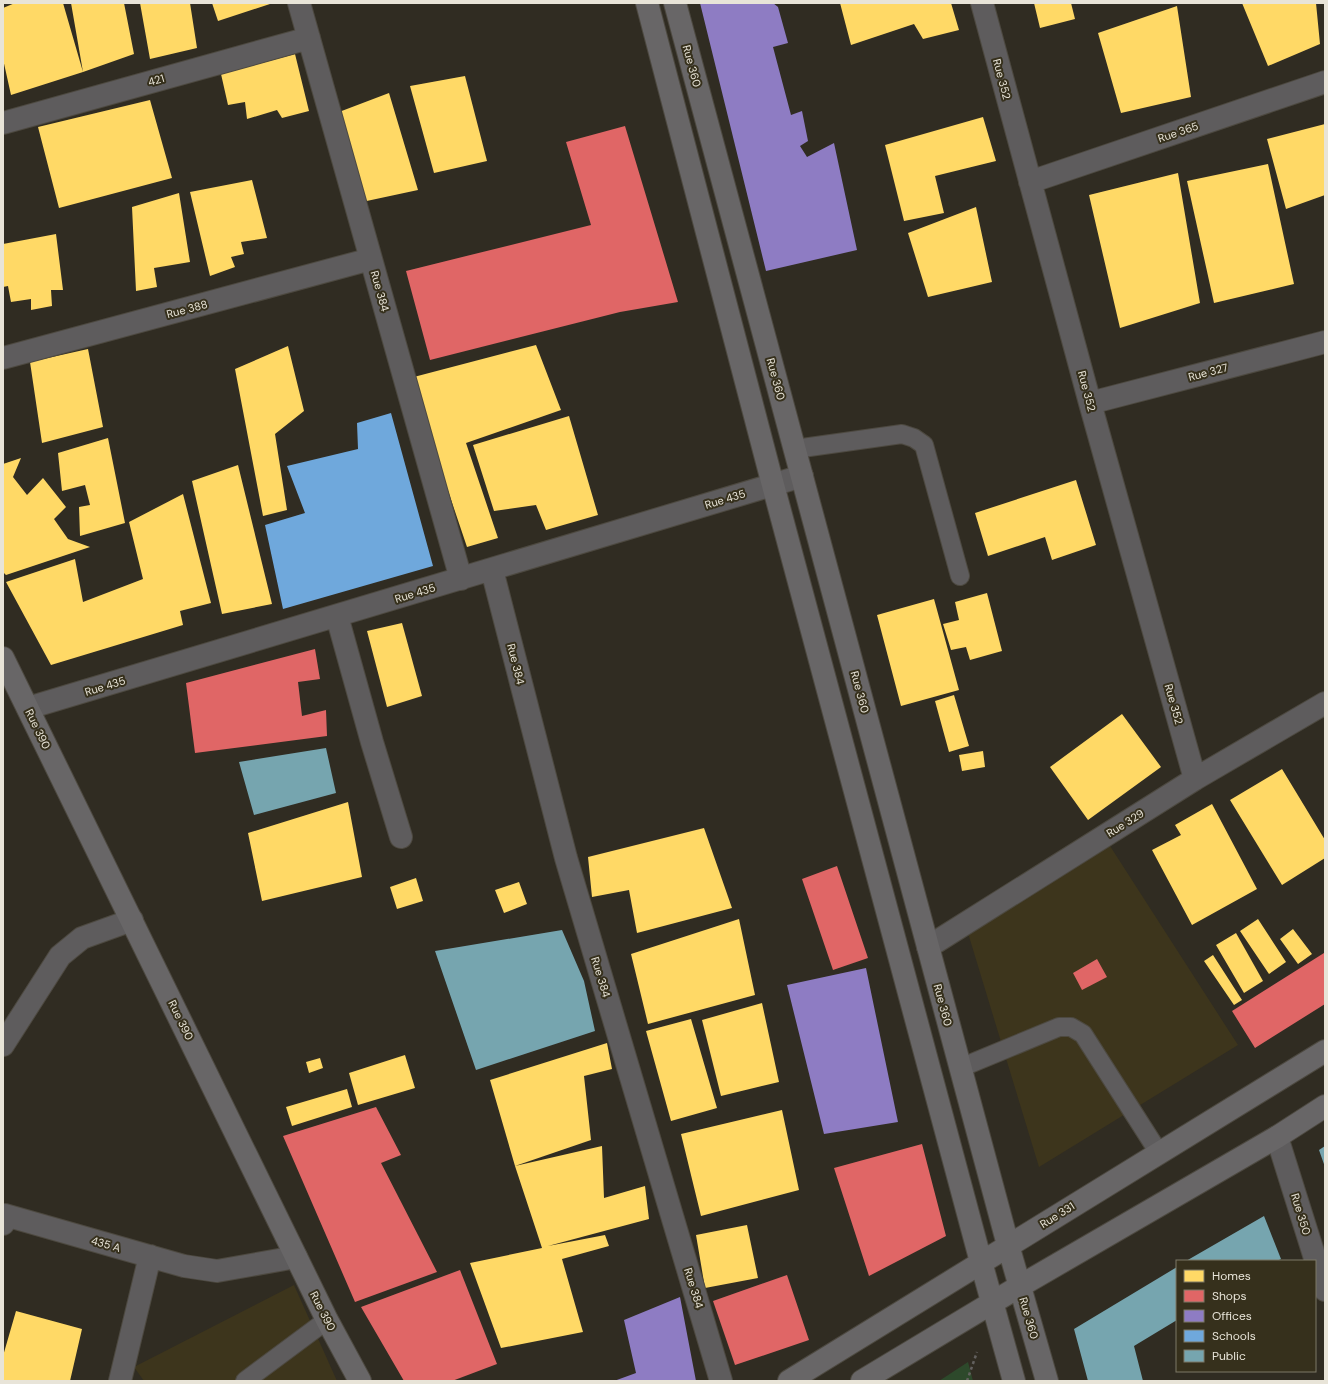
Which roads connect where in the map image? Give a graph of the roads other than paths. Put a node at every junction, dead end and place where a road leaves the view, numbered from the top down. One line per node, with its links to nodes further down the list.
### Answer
1 (299, 3): 5 (street, Rue 384)
2 (647, 3): 15 (main road)
3 (675, 3): 13 (main road, Rue 360)
4 (982, 3): 8 (street, Rue 352)
5 (309, 38): 7 (street, 421); 9 (street, Rue 384)
6 (1325, 82): 8 (street, Rue 365)
7 (3, 123)
8 (1030, 182): 12 (street, Rue 352)
9 (371, 259): 11 (street, Rue 388); 18 (street, Rue 384)
10 (1325, 342): 12 (street, Rue 327)
11 (3, 358)
12 (1090, 403): 23 (street, Rue 352)
13 (795, 449): 14 (main road, Rue 360); 17 (lane)
14 (802, 476): 15 (street, Rue 435); 26 (main road, Rue 360)
15 (773, 485): 16 (street, Rue 435); 39 (main road)
16 (492, 570): 18 (street, Rue 435); 47 (street, Rue 384)
17 (960, 576)
18 (461, 579): 19 (street, Rue 435)
19 (337, 616): 22 (street, Rue 435); 24 (street)
20 (3, 658): 22 (main road, Rue 390)
21 (1325, 703): 23 (street, Rue 329)
22 (28, 708): 25 (main road, Rue 390)
23 (1195, 779): 26 (street, Rue 329)
24 (401, 837)
25 (132, 920): 27 (street); 36 (main road, Rue 390)
26 (928, 946): 29 (main road, Rue 360)
27 (3, 1045)
28 (1325, 1051): 32 (main road, Rue 331)
29 (960, 1068): 32 (lane); 34 (main road, Rue 360)
30 (1325, 1106): 31 (main road)
31 (1277, 1137): 37 (street, Rue 350); 40 (main road)
32 (1159, 1153): 34 (main road, Rue 331)
33 (4, 1218): 35 (street, 435 A)
34 (1008, 1245): 39 (main road, Rue 331); 40 (main road, Rue 360)
35 (150, 1256): 36 (street, 435 A); 44 (street)
36 (296, 1257): 43 (main road, Rue 390)
37 (1316, 1260)
38 (1316, 1261): 41 (street, Rue 350)
39 (981, 1262): 42 (main road); 48 (main road, Rue 331)
40 (1020, 1286): 42 (main road); 51 (main road, Rue 360)
41 (1325, 1290)
42 (993, 1302): 49 (main road); 50 (main road)
43 (327, 1320): 45 (lane); 46 (main road, Rue 390)
44 (120, 1381)
45 (245, 1381)
46 (360, 1381)
47 (721, 1381)
48 (789, 1381)
49 (862, 1381)
50 (1014, 1381)
51 (1047, 1381)

